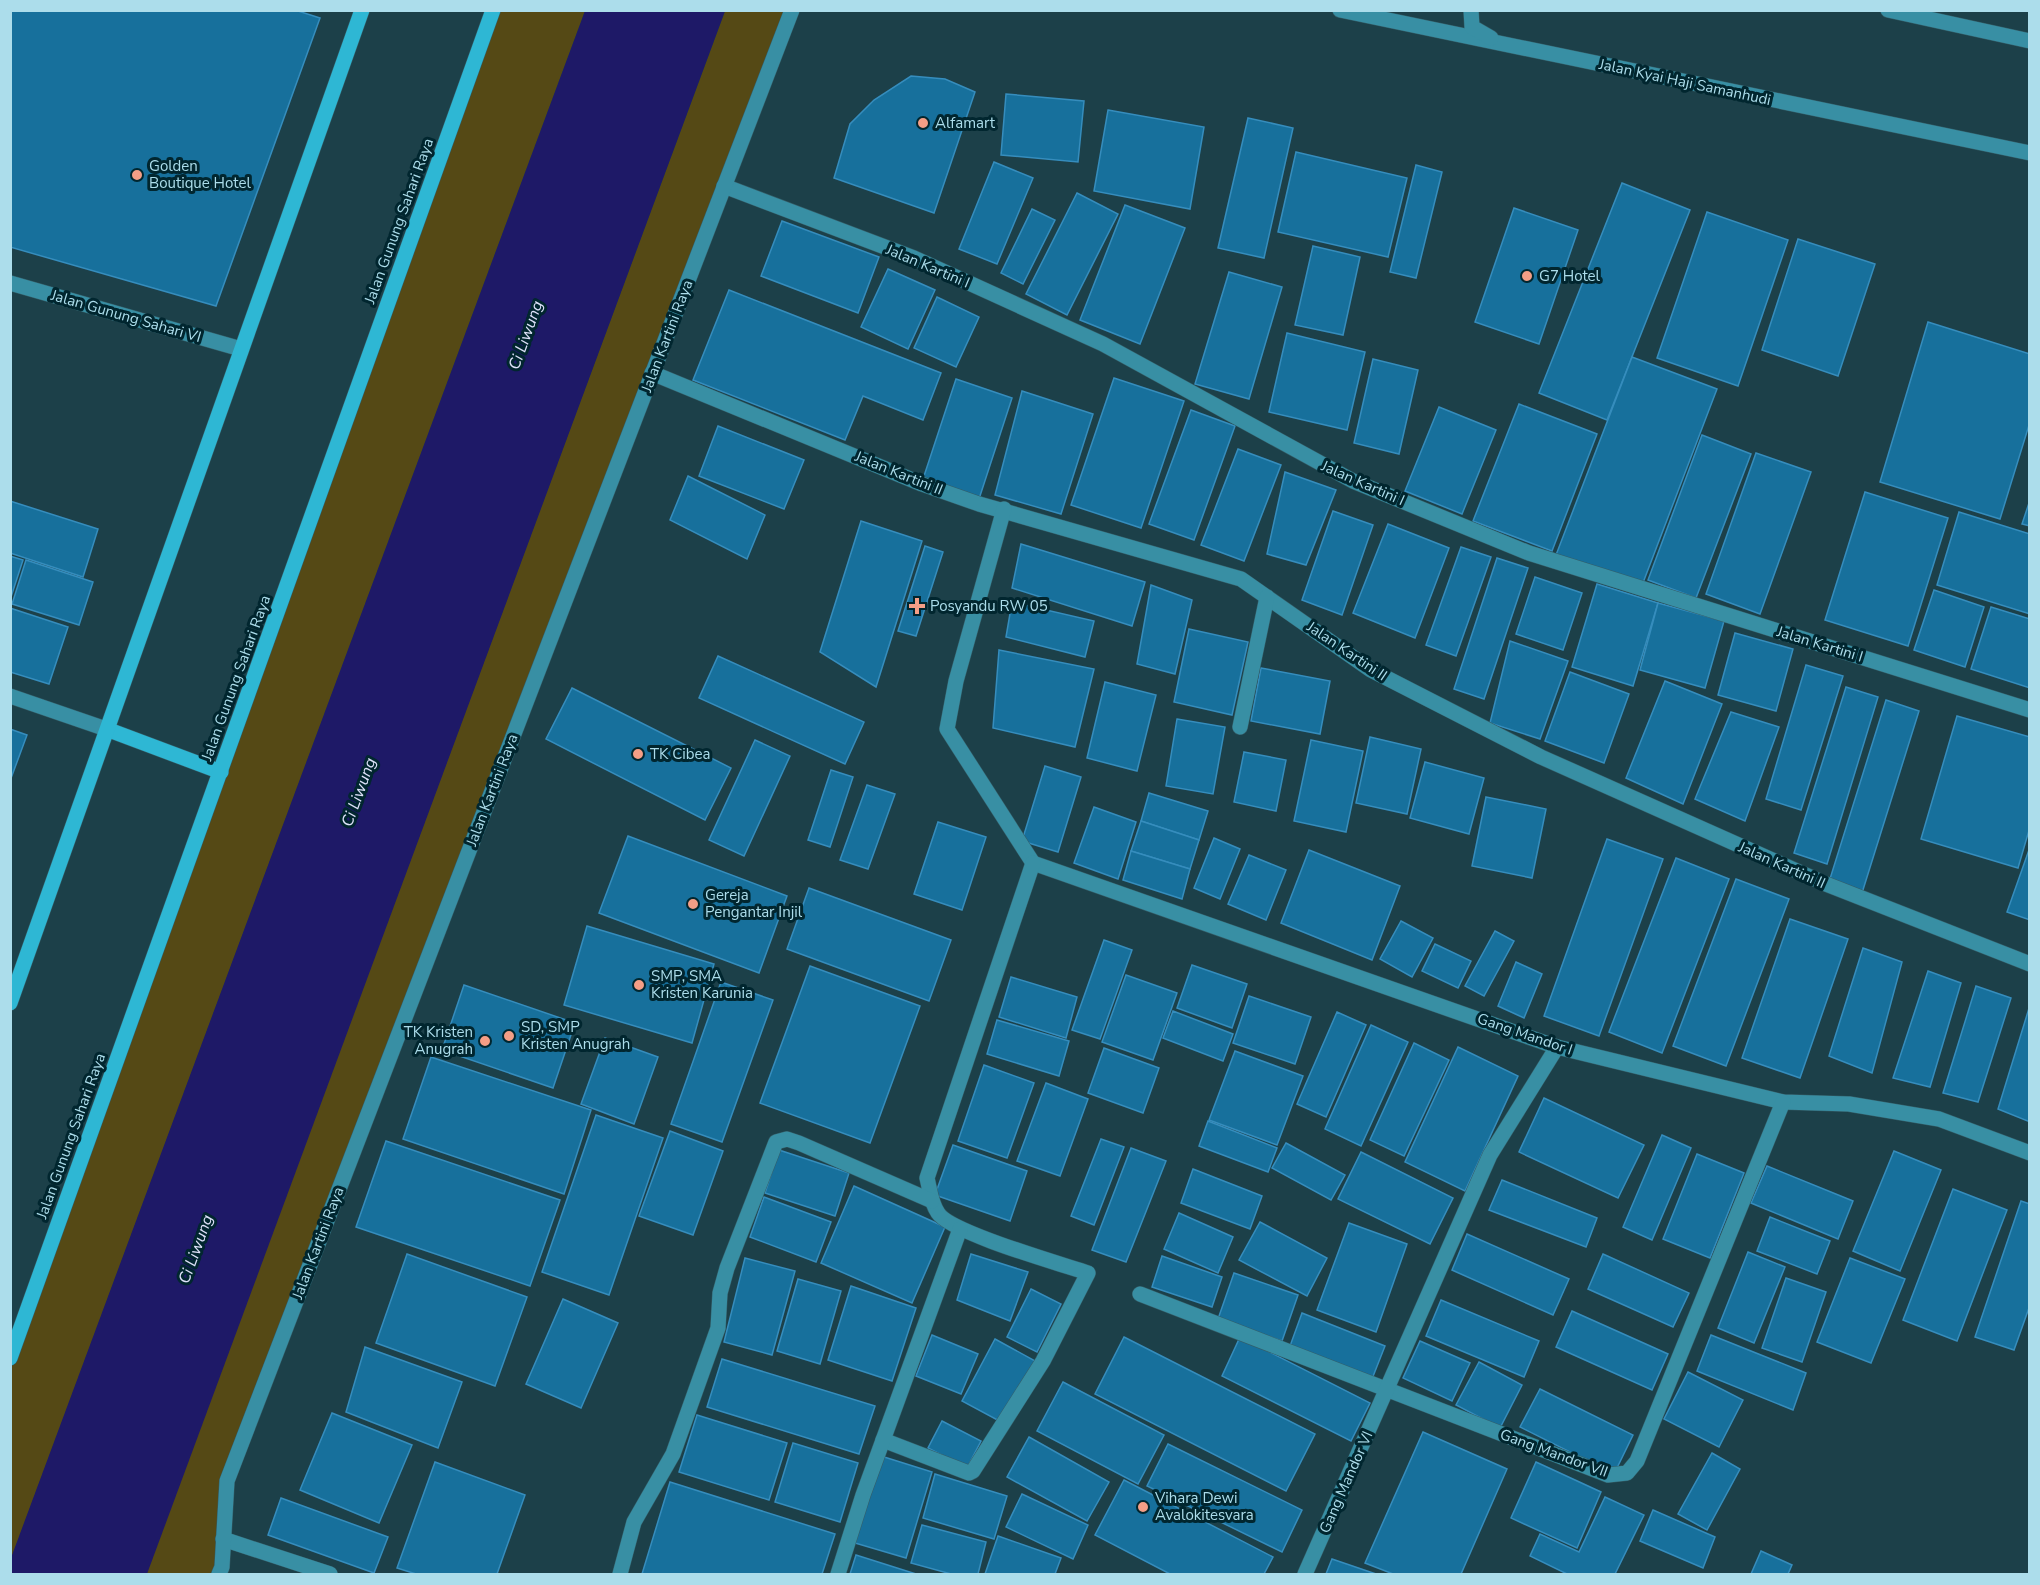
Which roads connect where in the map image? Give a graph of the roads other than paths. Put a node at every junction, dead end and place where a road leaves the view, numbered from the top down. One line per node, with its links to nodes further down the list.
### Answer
1 (362, 10): 14 (main road)
2 (493, 10): 22 (main road, Jalan Gunung Sahari Raya)
3 (792, 10): 12 (street, Jalan Kartini Raya)
4 (1340, 10): 8 (street, Jalan Kyai Haji Samanhudi)
5 (1404, 10): 8 (street)
6 (1471, 10): 10 (street)
7 (1888, 10): 9 (street)
8 (1383, 19): 10 (street, Jalan Kyai Haji Samanhudi)
9 (2030, 40)
10 (1501, 44): 11 (street, Jalan Kyai Haji Samanhudi)
11 (2030, 153)
12 (724, 186): 15 (street, Jalan Kartini Raya); 19 (street, Jalan Kartini I)
13 (10, 283): 14 (street, Jalan Gunung Sahari VI)
14 (242, 349): 21 (main road)
15 (652, 373): 16 (street, Jalan Kartini II); 35 (street, Jalan Kartini Raya)
16 (1004, 509): 17 (street, Jalan Kartini II); 23 (street)
17 (1267, 597): 20 (street); 24 (street, Jalan Kartini II)
18 (10, 696): 21 (street)
19 (2030, 710)
20 (1240, 727)
21 (109, 730): 22 (main road); 25 (main road)
22 (221, 772): 32 (main road, Jalan Gunung Sahari Raya)
23 (1033, 863): 26 (street, Gang Mandor I); 29 (street)
24 (2030, 964)
25 (10, 1004)
26 (1557, 1047): 27 (street, Gang Mandor I); 33 (street, Gang Mandor VI)
27 (1783, 1102): 28 (street, Gang Mandor I); 33 (street, Gang Mandor VII)
28 (2030, 1153)
29 (932, 1201): 30 (street); 38 (street)
30 (960, 1229): 34 (street); 34 (street)
31 (1140, 1294): 33 (street, Gang Mandor VII)
32 (10, 1358)
33 (1387, 1390): 40 (street, Gang Mandor VI)
34 (883, 1440): 39 (street)
35 (223, 1539): 36 (street, Jalan Kartini Raya); 37 (street)
36 (219, 1575)
37 (330, 1575)
38 (620, 1575)
39 (838, 1575)
40 (1305, 1575)

